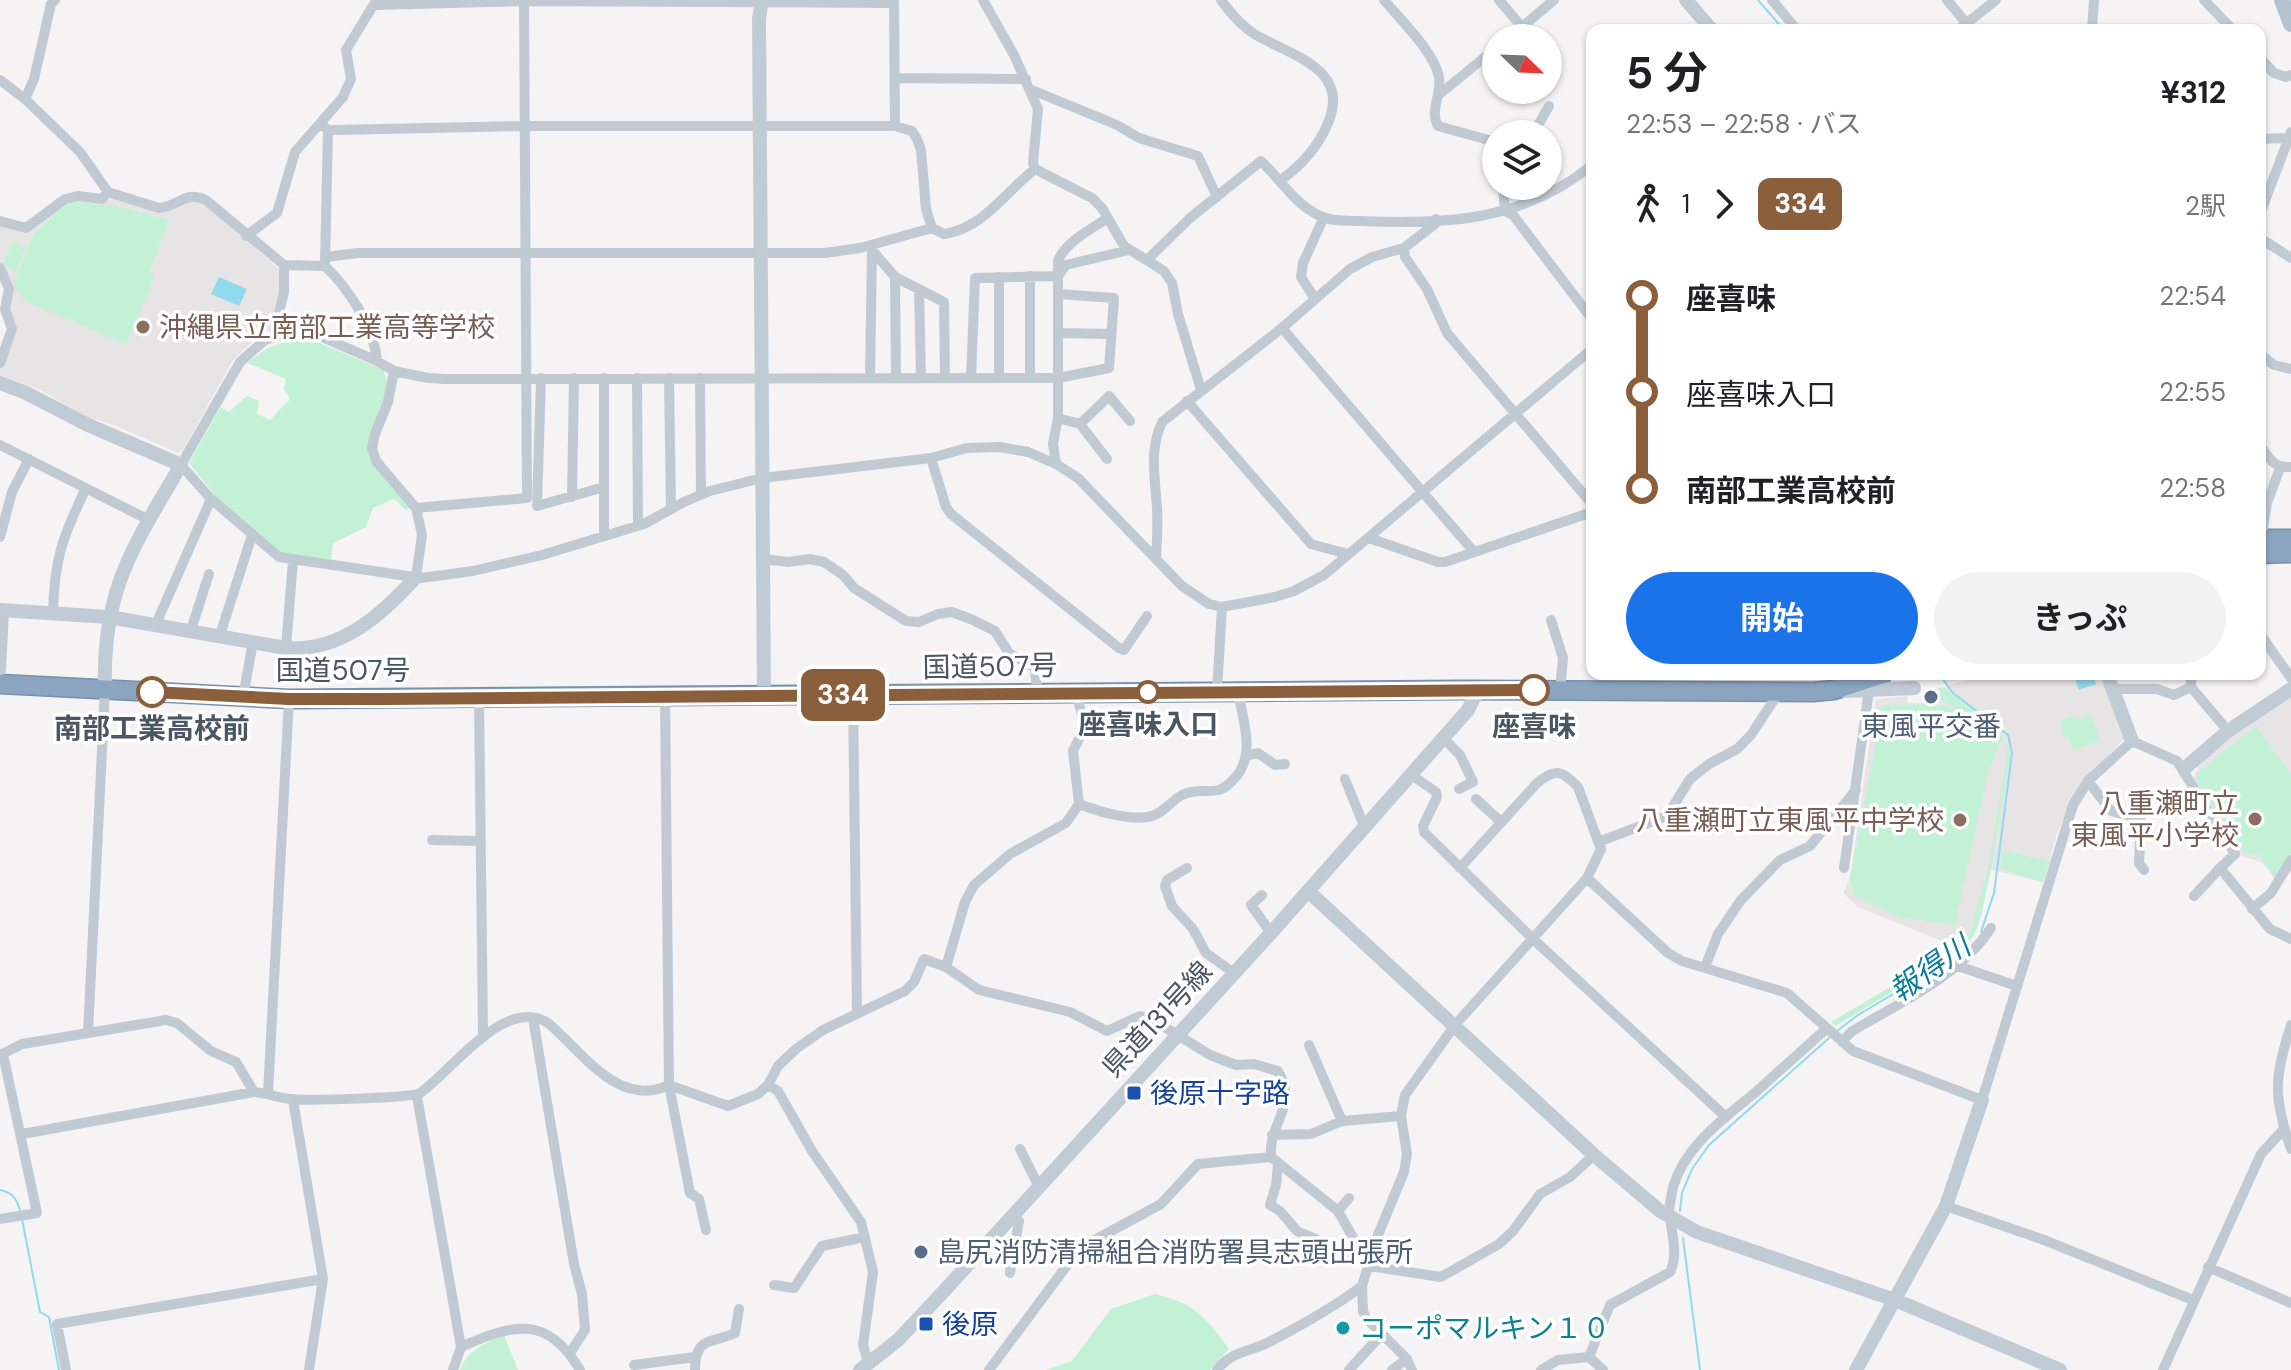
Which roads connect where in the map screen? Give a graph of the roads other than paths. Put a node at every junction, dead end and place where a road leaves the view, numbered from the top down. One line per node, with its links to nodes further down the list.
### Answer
1 (55, 0): 35 (street)
2 (983, 0): 31 (street)
3 (1221, 0): 49 (street)
4 (1384, 0): 34 (street)
5 (1499, 0): 18 (street)
6 (1554, 0): 19 (street)
7 (1686, 0): 20 (street)
8 (1772, 0): 21 (street)
9 (1947, 0): 22 (street)
10 (1996, 0): 23 (street)
11 (2094, 0): 24 (street)
12 (2204, 0): 25 (street)
13 (2282, 0): 26 (main road)
14 (524, 1): 15 (street); 16 (street); 38 (street)
15 (375, 2): 40 (street)
16 (761, 2): 17 (street); 41 (street)
17 (894, 2): 30 (street)
18 (1519, 24)
19 (1526, 24)
20 (1707, 24)
21 (1792, 24)
22 (1962, 24)
23 (1969, 24)
24 (2092, 24)
25 (2227, 24)
26 (2291, 24)
27 (1482, 59): 34 (street)
28 (2266, 64): 29 (street)
29 (2291, 75)
30 (896, 78): 31 (street); 39 (street)
31 (1026, 79): 33 (street)
32 (0, 80): 35 (street)
33 (1032, 90): 46 (street); 51 (street)
34 (1441, 93): 43 (street)
35 (25, 99): 50 (street)
36 (1549, 106): 37 (street)
37 (1541, 120)
38 (525, 126): 40 (street); 41 (street); 66 (street)
39 (895, 126): 41 (street); 59 (street)
40 (325, 127): 60 (street); 69 (street)
41 (759, 128): 65 (street)
42 (2289, 135): 44 (street); 45 (street)
43 (1482, 138)
44 (2266, 138)
45 (2279, 162): 48 (street); 52 (street)
46 (1035, 169): 56 (street); 59 (street)
47 (1586, 170): 54 (street)
48 (2291, 170)
49 (1281, 180): 51 (street); 55 (street)
50 (108, 192): 58 (street); 60 (street)
51 (1217, 197): 68 (street)
52 (2266, 198)
53 (1504, 200): 54 (street)
54 (1505, 211): 57 (street); 79 (street)
55 (1324, 217): 57 (street); 78 (street)
56 (1108, 218): 64 (street); 73 (street)
57 (1436, 219): 63 (street)
58 (0, 221)
59 (932, 228): 62 (street)
60 (246, 236): 70 (street)
61 (2266, 242): 67 (street)
62 (872, 247): 65 (street); 74 (street); 98 (street)
63 (1404, 248): 78 (street); 109 (street)
64 (1129, 250): 68 (street); 73 (street)
65 (760, 253): 66 (street); 97 (street)
66 (526, 254): 69 (street); 90 (street)
67 (2291, 258)
68 (1148, 259): 107 (street)
69 (326, 262): 70 (street); 86 (street)
70 (284, 265): 83 (street)
71 (0, 268): 87 (street)
72 (1030, 276): 73 (street); 75 (street); 104 (street)
73 (1058, 276): 77 (street)
74 (895, 277): 76 (street); 99 (street)
75 (999, 277): 102 (street); 103 (street)
76 (919, 289): 100 (street); 101 (street)
77 (1058, 294): 81 (street); 82 (street)
78 (1315, 299): 80 (street)
79 (1586, 311)
80 (1282, 328): 107 (street); 124 (street)
81 (1058, 333): 82 (street); 105 (street)
82 (1111, 334): 105 (street)
83 (274, 335): 86 (street); 119 (street)
84 (1586, 354): 109 (street)
85 (2266, 359): 88 (street)
86 (377, 361): 89 (street)
87 (0, 363)
88 (2291, 369)
89 (394, 371): 90 (street); 129 (street)
90 (526, 378): 91 (street); 129 (street)
91 (541, 378): 92 (street); 126 (street)
92 (574, 378): 93 (street); 126 (street)
93 (604, 378): 94 (street); 122 (street)
94 (637, 378): 95 (street); 134 (street)
95 (669, 378): 96 (street); 130 (street)
96 (700, 378): 97 (street); 125 (street)
97 (759, 378): 98 (street); 121 (street)
98 (870, 378): 99 (street)
99 (896, 378): 100 (street)
100 (921, 378): 101 (street)
101 (945, 378): 102 (street)
102 (971, 378): 103 (street)
103 (999, 378): 104 (street)
104 (1030, 378): 105 (street)
105 (1058, 378): 110 (street)
106 (0, 383): 119 (street)
107 (1201, 390): 108 (street)
108 (1187, 401): 144 (street); 146 (street)
109 (1514, 413): 124 (street); 127 (street)
110 (1058, 418): 112 (street); 118 (street)
111 (1130, 421): 112 (street)
112 (1080, 424): 117 (street)
113 (0, 445): 116 (street)
114 (2266, 453): 120 (street)
115 (931, 458): 118 (street); 121 (street); 153 (street)
116 (29, 459): 123 (street); 137 (street)
117 (1107, 459)
118 (1056, 464): 146 (street)
119 (181, 465): 128 (street); 133 (street)
120 (2286, 468): 131 (street)
121 (762, 478): 125 (street); 145 (street)
122 (604, 487): 126 (street); 136 (street)
123 (86, 488): 133 (street); 152 (street)
124 (1422, 493): 138 (street); 142 (street)
125 (701, 495): 130 (street)
126 (572, 497)
127 (1586, 497)
128 (211, 499): 135 (street); 156 (street)
129 (416, 508): 149 (street)
130 (671, 509): 134 (street)
131 (2266, 509)
132 (1586, 514): 142 (street)
133 (149, 520): 154 (street)
134 (638, 525): 136 (street)
135 (252, 535): 147 (street); 158 (street)
136 (604, 535): 149 (street)
137 (0, 537)
138 (1369, 538): 142 (street); 144 (street)
139 (2291, 539): 140 (highway)
140 (2266, 543)
141 (2266, 546): 143 (highway)
142 (1474, 552)
143 (2291, 553)
144 (1348, 554): 150 (street)
145 (762, 559): 179 (street); 183 (street)
146 (1156, 559): 150 (street)
147 (293, 560): 149 (street); 161 (street)
148 (209, 574): 157 (street)
149 (416, 577): 161 (street)
150 (1222, 607): 176 (street)
151 (2, 610): 152 (street); 162 (street)
152 (53, 613): 154 (street)
153 (1147, 616)
154 (109, 617): 156 (street); 171 (street)
155 (1551, 620): 175 (street)
156 (156, 624): 157 (street)
157 (191, 630): 158 (street)
158 (220, 635): 159 (street)
159 (253, 642): 161 (street); 184 (street)
160 (2266, 643): 164 (street)
161 (286, 648)
162 (1, 654): 163 (street)
163 (1, 670)
164 (2291, 678)
165 (1875, 680): 170 (street); 178 (highway, 国道507号); 197 (street)
166 (2109, 680): 172 (street)
167 (2191, 680): 169 (street)
168 (0, 684): 171 (highway, 国道507号)
169 (2191, 687): 172 (street); 187 (street)
170 (1914, 688)
171 (105, 689): 184 (highway, 国道507号); 230 (street)
172 (2113, 689): 189 (street)
173 (2291, 689): 187 (street)
174 (1478, 690): 175 (highway, 国道507号); 177 (highway, 国道507号); 188 (street, 県道131号線)
175 (1560, 690): 178 (highway, 国道507号)
176 (1217, 692): 177 (highway, 国道507号); 180 (highway, 国道507号)
177 (1238, 692): 190 (street)
178 (1779, 692): 204 (street)
179 (1037, 693): 180 (highway, 国道507号); 181 (highway, 国道507号)
180 (1076, 693): 199 (street)
181 (853, 695): 183 (highway, 国道507号); 225 (street)
182 (665, 696): 183 (highway, 国道507号); 185 (highway, 国道507号); 236 (street)
183 (764, 696)
184 (243, 697): 186 (highway, 国道507号)
185 (479, 698): 186 (highway, 国道507号); 203 (street)
186 (289, 699): 239 (street)
187 (2228, 731): 192 (street)
188 (1442, 737): 193 (street, 県道131号線); 196 (street)
189 (2132, 741): 192 (street); 195 (street)
190 (1246, 756): 191 (street); 199 (street)
191 (1285, 764)
192 (2184, 769): 209 (street)
193 (1410, 774): 201 (street, 県道131号線); 207 (street)
194 (1345, 779): 201 (street)
195 (2088, 781): 210 (street); 224 (street)
196 (1459, 789)
197 (1856, 790): 208 (street); 222 (street)
198 (1476, 799): 200 (street)
199 (1079, 804): 221 (street)
200 (1501, 822): 204 (street); 207 (street)
201 (1364, 826): 212 (street, 県道131号線)
202 (432, 840): 203 (street)
203 (481, 841): 231 (street)
204 (1598, 842): 211 (street)
205 (2291, 860): 215 (street)
206 (1187, 868): 223 (street)
207 (1460, 868): 218 (street)
208 (1844, 868)
209 (2220, 868): 214 (street); 215 (street)
210 (2144, 870)
211 (1587, 878): 218 (street); 222 (street)
212 (1308, 891): 217 (street, 県道131号線); 227 (street)
213 (1262, 895): 217 (street)
214 (2194, 896)
215 (2252, 909): 219 (street)
216 (1991, 928): 220 (street)
217 (1271, 933): 223 (street, 県道131号線)
218 (1533, 939): 227 (street); 244 (street)
219 (2291, 939)
220 (1958, 966): 224 (street); 233 (street)
221 (946, 967): 225 (street); 232 (street)
222 (1705, 967): 229 (street)
223 (1234, 973): 232 (street, 県道131号線)
224 (2017, 986): 242 (street)
225 (857, 1013): 237 (street)
226 (533, 1018): 231 (street); 236 (street); 278 (street)
227 (1455, 1025): 243 (street); 251 (street)
228 (2291, 1025): 246 (street)
229 (1826, 1029): 233 (street); 244 (street)
230 (88, 1033): 235 (street); 238 (street)
231 (483, 1035): 240 (street)
232 (1177, 1035): 248 (street); 255 (street, 県道131号線)
233 (1842, 1042): 242 (street)
234 (1309, 1045): 245 (street)
235 (2, 1055): 247 (street)
236 (669, 1085): 237 (street); 262 (street)
237 (768, 1085): 263 (street)
238 (254, 1092): 239 (street); 247 (street)
239 (268, 1093): 241 (street)
240 (417, 1096): 241 (street); 277 (street)
241 (293, 1100): 269 (street)
242 (1982, 1100): 257 (street)
243 (1401, 1116): 245 (street); 266 (street)
244 (1726, 1117): 261 (street)
245 (1342, 1121): 248 (street)
246 (2284, 1129): 250 (street); 267 (street)
247 (22, 1134): 260 (street)
248 (1272, 1135): 252 (street)
249 (1020, 1149): 255 (street)
250 (2291, 1149)
251 (1594, 1155): 261 (street); 266 (street)
252 (1274, 1161): 254 (street); 264 (street); 289 (street)
253 (1298, 1163): 254 (street)
254 (1290, 1173): 258 (street)
255 (1039, 1187): 259 (street, 県道131号線)
256 (1349, 1198): 258 (street)
257 (1946, 1206): 272 (street); 273 (street)
258 (1338, 1211): 266 (street)
259 (1014, 1216): 268 (street); 283 (street, 県道131号線)
260 (0, 1219)
261 (1672, 1220): 272 (street); 280 (street)
262 (706, 1230)
263 (865, 1237): 270 (street); 283 (street)
264 (1316, 1239)
265 (1335, 1260): 266 (street)
266 (1366, 1261): 271 (street)
267 (2208, 1267): 273 (street); 274 (street)
268 (1010, 1273)
269 (323, 1279): 284 (street); 285 (street)
270 (774, 1285)
271 (1362, 1286): 276 (street); 290 (street)
272 (1895, 1300): 296 (street); 297 (street)
273 (2193, 1300): 298 (street)
274 (2291, 1303)
275 (739, 1309): 279 (street)
276 (1382, 1334): 281 (street); 291 (street)
277 (461, 1347): 278 (street); 286 (street)
278 (570, 1353): 287 (street)
279 (695, 1357): 282 (street); 288 (street)
280 (1589, 1357): 294 (street); 295 (street)
281 (1407, 1359): 292 (street); 293 (street)
282 (634, 1365)
283 (864, 1368)
284 (66, 1370)
285 (309, 1370)
286 (453, 1370)
287 (580, 1370)
288 (695, 1370)
289 (989, 1370)
290 (1217, 1370)
291 (1349, 1370)
292 (1392, 1370)
293 (1412, 1370)
294 (1541, 1370)
295 (1603, 1370)
296 (1856, 1370)
297 (2060, 1370)
298 (2163, 1370)

